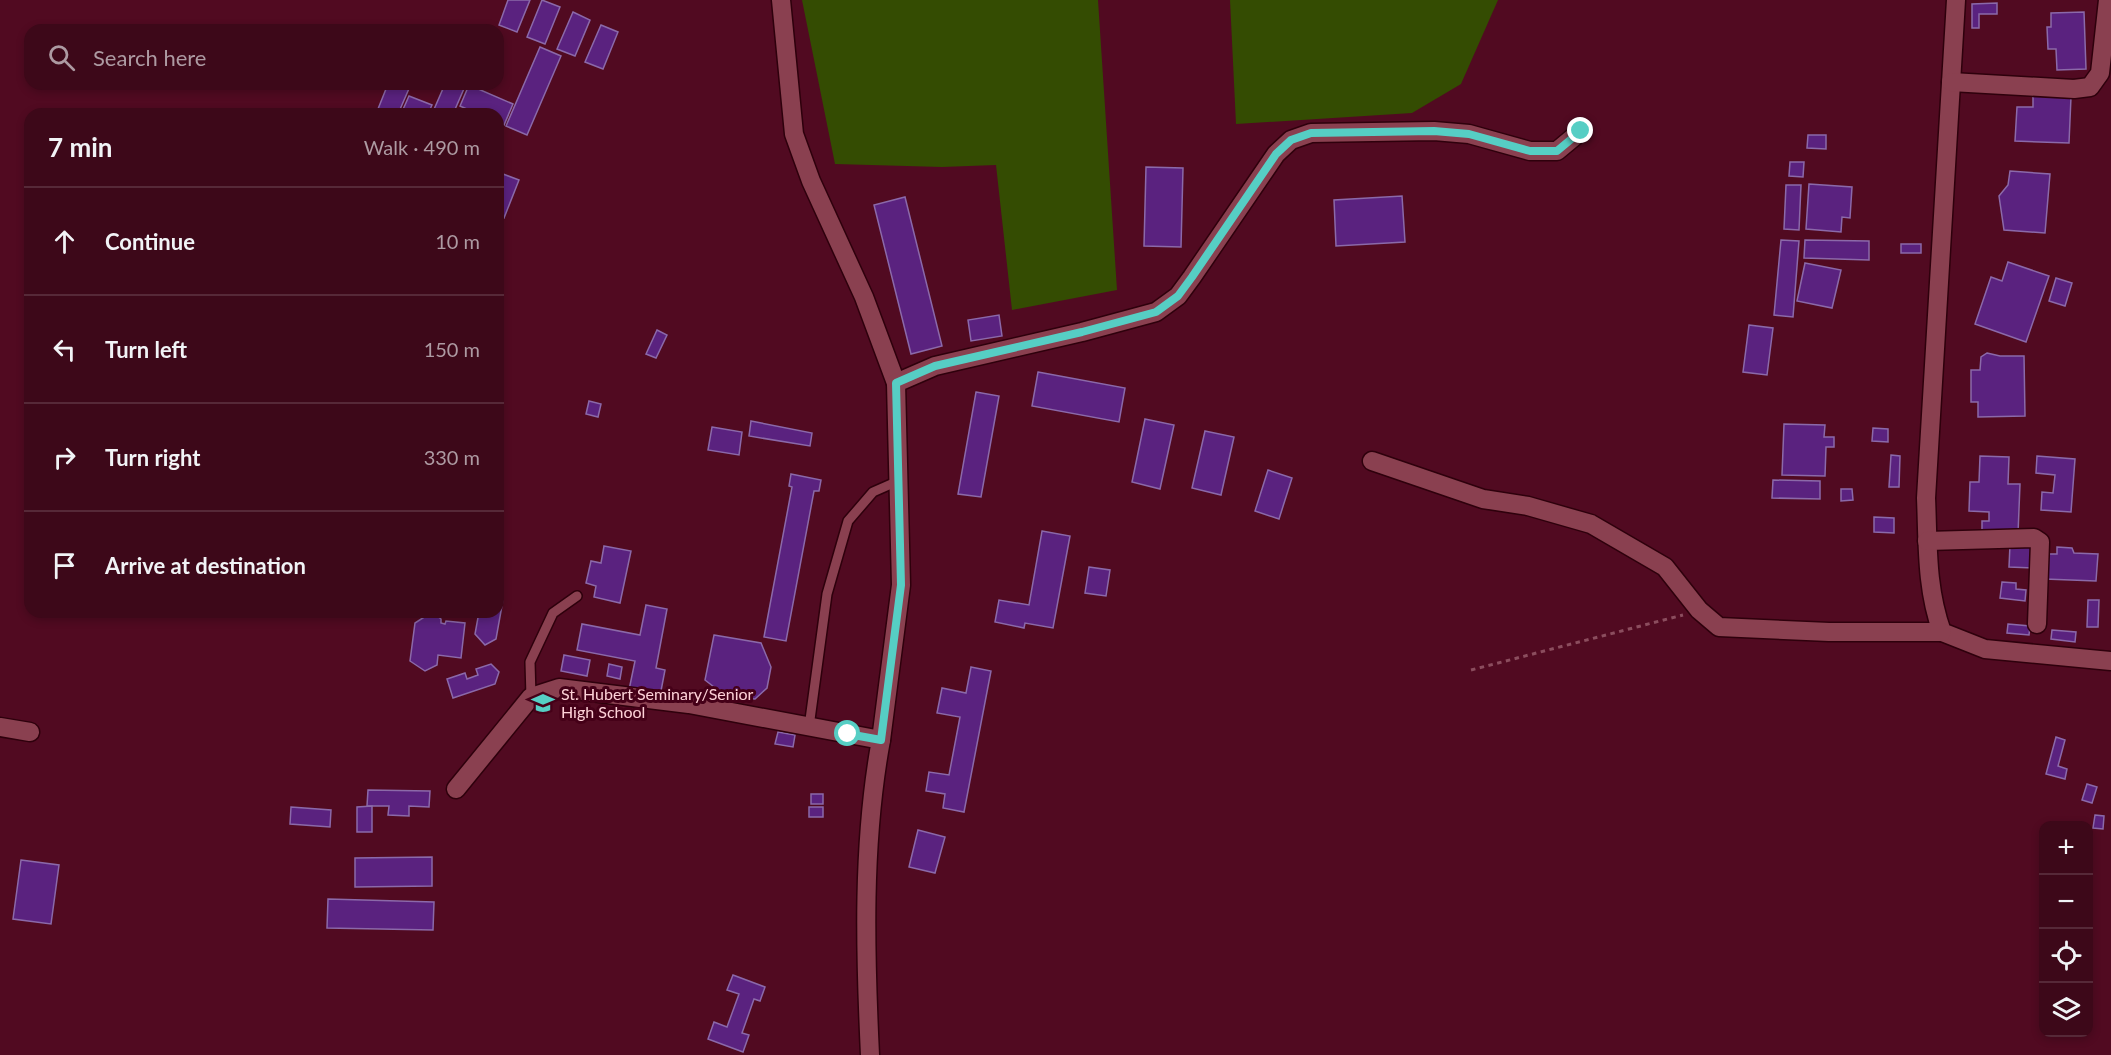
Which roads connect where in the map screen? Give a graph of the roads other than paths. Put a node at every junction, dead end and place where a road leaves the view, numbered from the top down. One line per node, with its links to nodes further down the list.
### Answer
1 (781, 0): 6 (street)
2 (1956, 0): 4 (street)
3 (2108, 0): 4 (street)
4 (1951, 82): 9 (street)
5 (1581, 131): 6 (street)
6 (896, 383): 8 (street)
7 (1372, 461): 12 (street)
8 (898, 481): 16 (lane); 18 (street)
9 (1928, 541): 11 (street); 12 (street)
10 (577, 596): 14 (lane)
11 (2037, 624)
12 (1942, 632): 13 (street)
13 (2111, 661)
14 (531, 697): 16 (street); 19 (street)
15 (0, 727): 17 (street)
16 (809, 727): 18 (street)
17 (30, 732)
18 (881, 740): 20 (street)
19 (456, 789)
20 (870, 1055)

